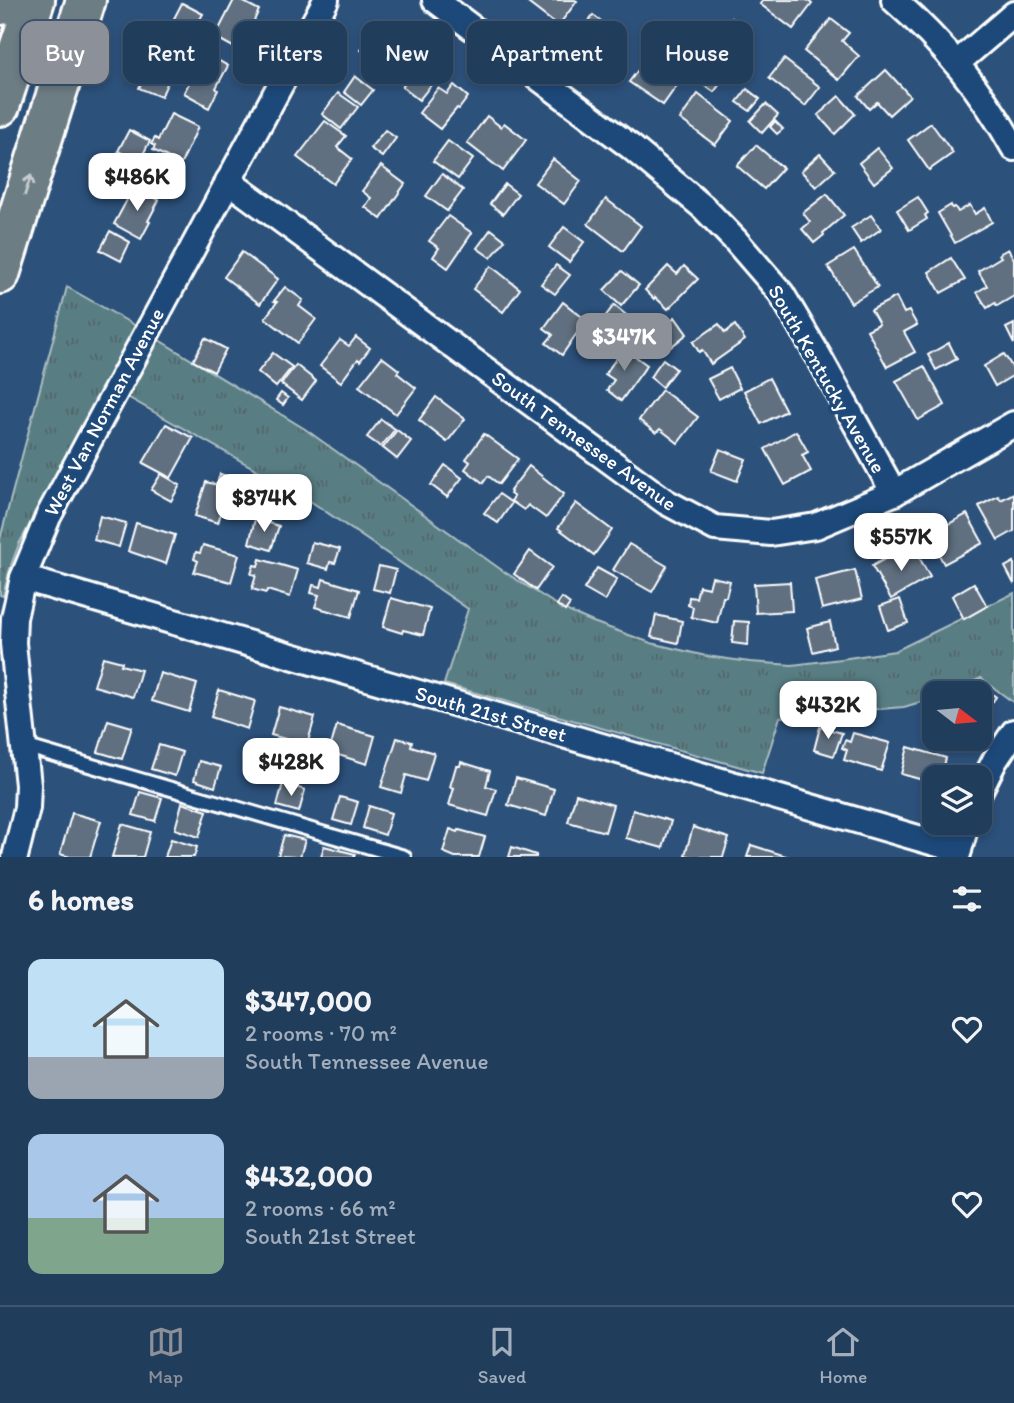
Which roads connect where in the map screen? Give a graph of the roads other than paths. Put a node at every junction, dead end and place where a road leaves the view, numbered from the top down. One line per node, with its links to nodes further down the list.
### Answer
1 (2, 0): 7 (highway)
2 (34, 0): 10 (highway)
3 (86, 0): 13 (highway, one-way to 3)
4 (326, 0): 12 (street, West Van Norman Avenue)
5 (435, 0): 15 (street, South Kentucky Avenue)
6 (894, 0): 9 (street)
7 (0, 5)
8 (1014, 14): 9 (street)
9 (957, 63): 11 (street)
10 (0, 106)
11 (1014, 148)
12 (228, 181): 15 (street, South Tennessee Avenue); 16 (street, West Van Norman Avenue)
13 (0, 274)
14 (1014, 424): 15 (street, South Tennessee Avenue)
15 (894, 493)
16 (23, 578): 18 (street, West Van Norman Avenue); 21 (street, South 21st Street)
17 (1014, 732): 19 (street)
18 (24, 746): 22 (street, West Van Norman Avenue); 23 (lane)
19 (992, 766)
20 (963, 835): 21 (street)
21 (958, 853)
22 (15, 857)
23 (404, 857)

